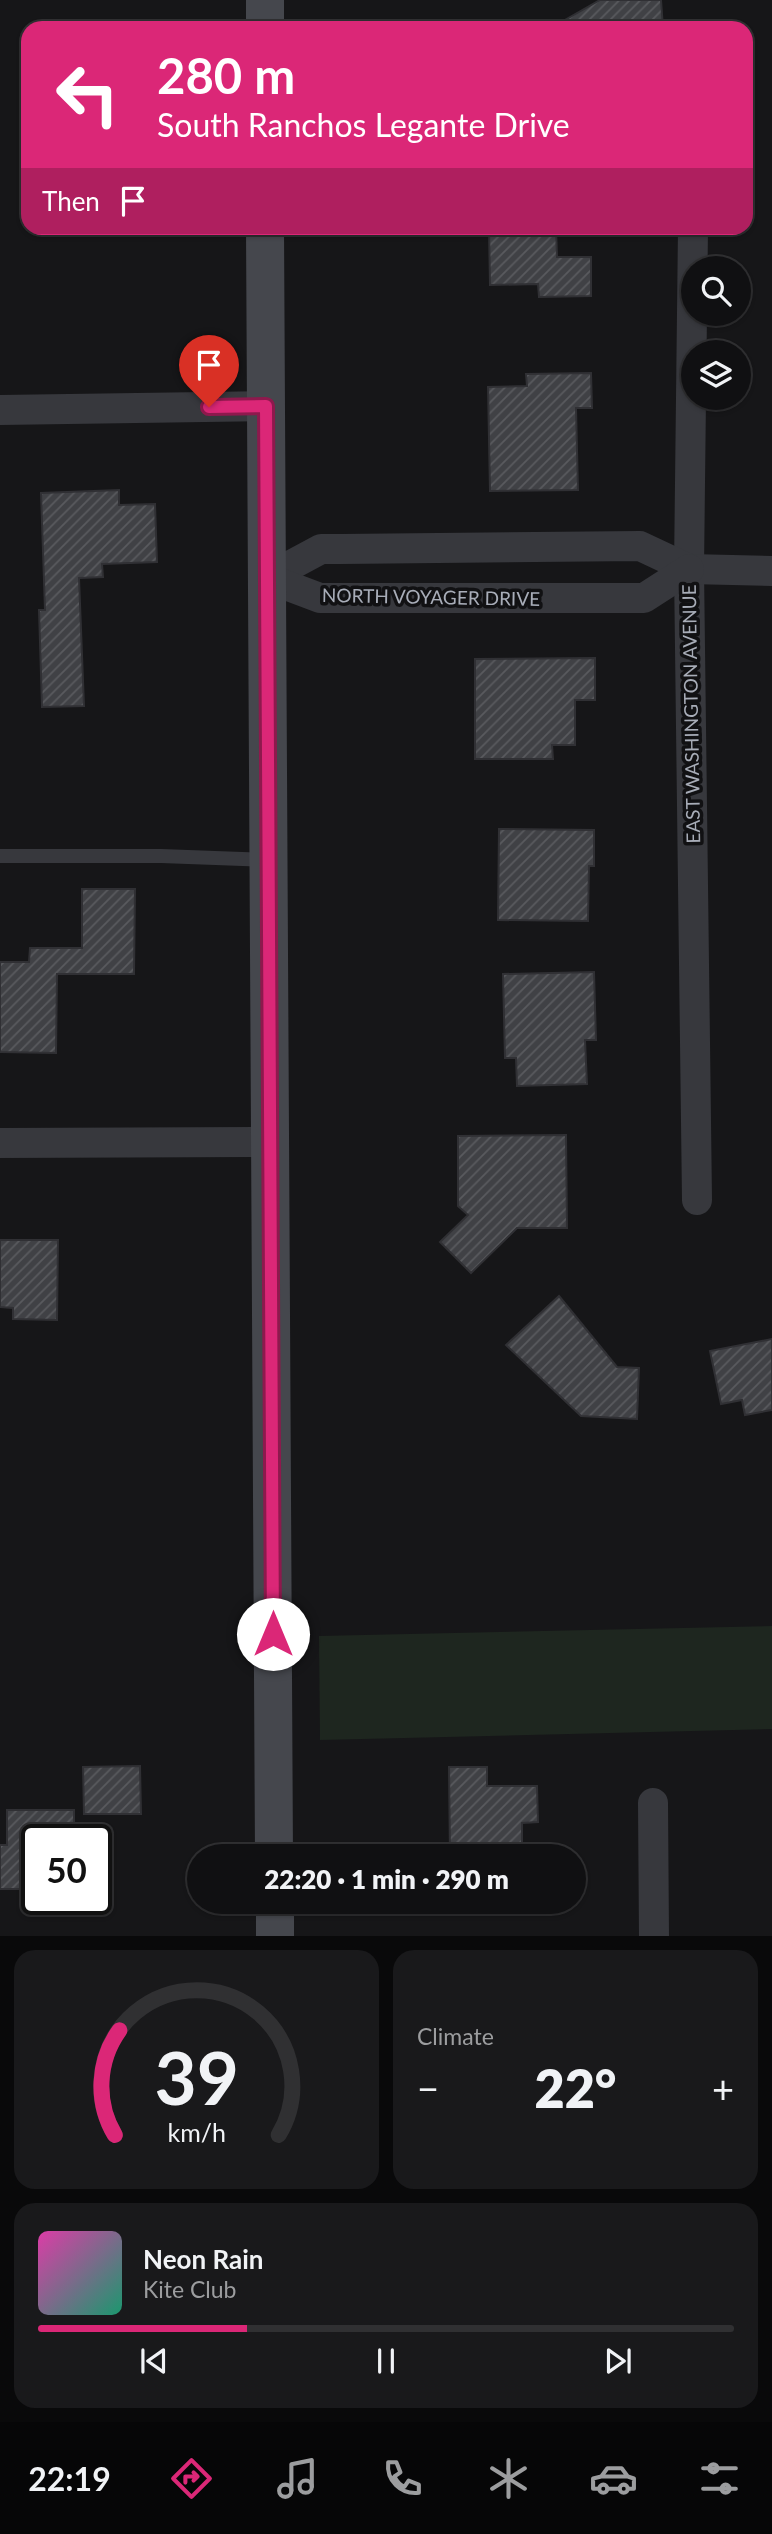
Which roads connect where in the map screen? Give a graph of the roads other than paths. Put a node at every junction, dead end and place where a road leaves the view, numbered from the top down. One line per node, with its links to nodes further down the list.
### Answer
1 (265, 0): 2 (main road)
2 (265, 21)
3 (265, 235): 5 (main road)
4 (693, 235): 7 (street, EAST WASHINGTON AVENUE)
5 (266, 406): 6 (street); 9 (main road)
6 (0, 410)
7 (689, 569): 8 (street); 9 (street, NORTH VOYAGER DRIVE); 9 (street); 14 (street, EAST WASHINGTON AVENUE)
8 (772, 571)
9 (267, 578): 11 (main road)
10 (0, 856): 11 (lane)
11 (269, 860): 12 (main road)
12 (270, 1142): 13 (street); 16 (main road)
13 (0, 1143)
14 (697, 1200)
15 (653, 1803): 19 (street)
16 (274, 1844)
17 (275, 1914): 18 (main road)
18 (275, 1936)
19 (654, 1936)

